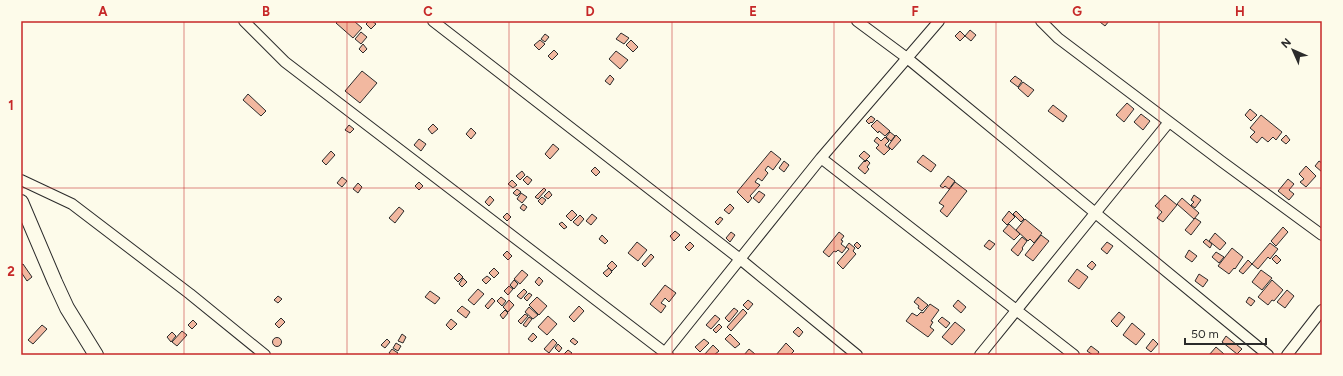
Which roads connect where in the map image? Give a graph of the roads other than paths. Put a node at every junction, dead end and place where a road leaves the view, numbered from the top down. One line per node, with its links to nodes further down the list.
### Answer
1 (244, 21): 16 (street)
2 (433, 21): 13 (street)
3 (857, 21): 6 (street)
4 (939, 21): 6 (street)
5 (1041, 21): 7 (street)
6 (907, 58): 8 (street); 11 (street)
7 (1169, 122): 11 (street); 12 (street)
8 (821, 158): 13 (street); 14 (street)
9 (21, 180): 18 (street)
10 (21, 202): 17 (street)
11 (1095, 213): 14 (street); 22 (street)
12 (1322, 235)
13 (740, 260): 16 (street); 19 (street)
14 (1017, 310): 20 (street); 21 (street)
15 (1322, 310): 23 (street)
16 (665, 354)
17 (96, 355)
18 (265, 355)
19 (857, 355)
20 (980, 355)
21 (1074, 355)
22 (1268, 355)
23 (1287, 355)

